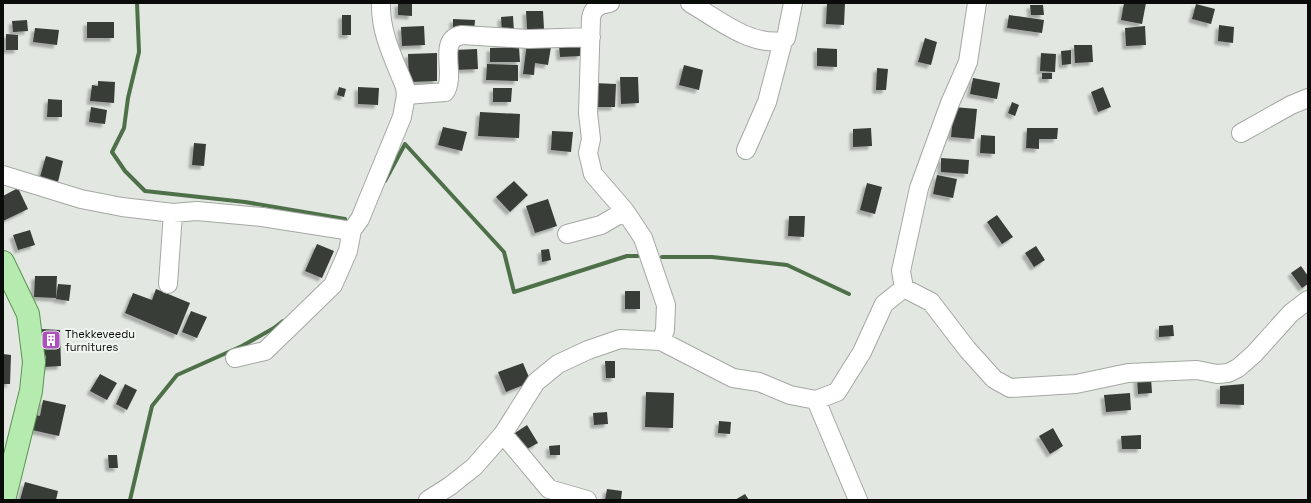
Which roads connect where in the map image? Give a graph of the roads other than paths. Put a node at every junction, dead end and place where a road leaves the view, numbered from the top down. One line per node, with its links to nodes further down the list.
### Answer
1 (381, 3): 8 (street)
2 (610, 3): 6 (street)
3 (690, 3): 7 (street)
4 (793, 3): 7 (street)
5 (977, 3): 19 (street)
6 (591, 37): 8 (street); 13 (street)
7 (783, 41): 11 (street)
8 (406, 94): 15 (street)
9 (1308, 98): 10 (street)
10 (1241, 133)
11 (746, 150)
12 (3, 175): 14 (street)
13 (624, 211): 16 (street); 21 (street)
14 (173, 213): 15 (street); 18 (street)
15 (352, 230): 22 (street)
16 (567, 234)
17 (3, 262): 25 (main road)
18 (168, 284)
19 (904, 288): 20 (street); 23 (street)
20 (1308, 300)
21 (661, 341): 23 (street); 24 (street)
22 (235, 358)
23 (816, 400): 28 (street)
24 (503, 434): 26 (street); 27 (street)
25 (4, 500)
26 (428, 500)
27 (586, 500)
28 (858, 500)

